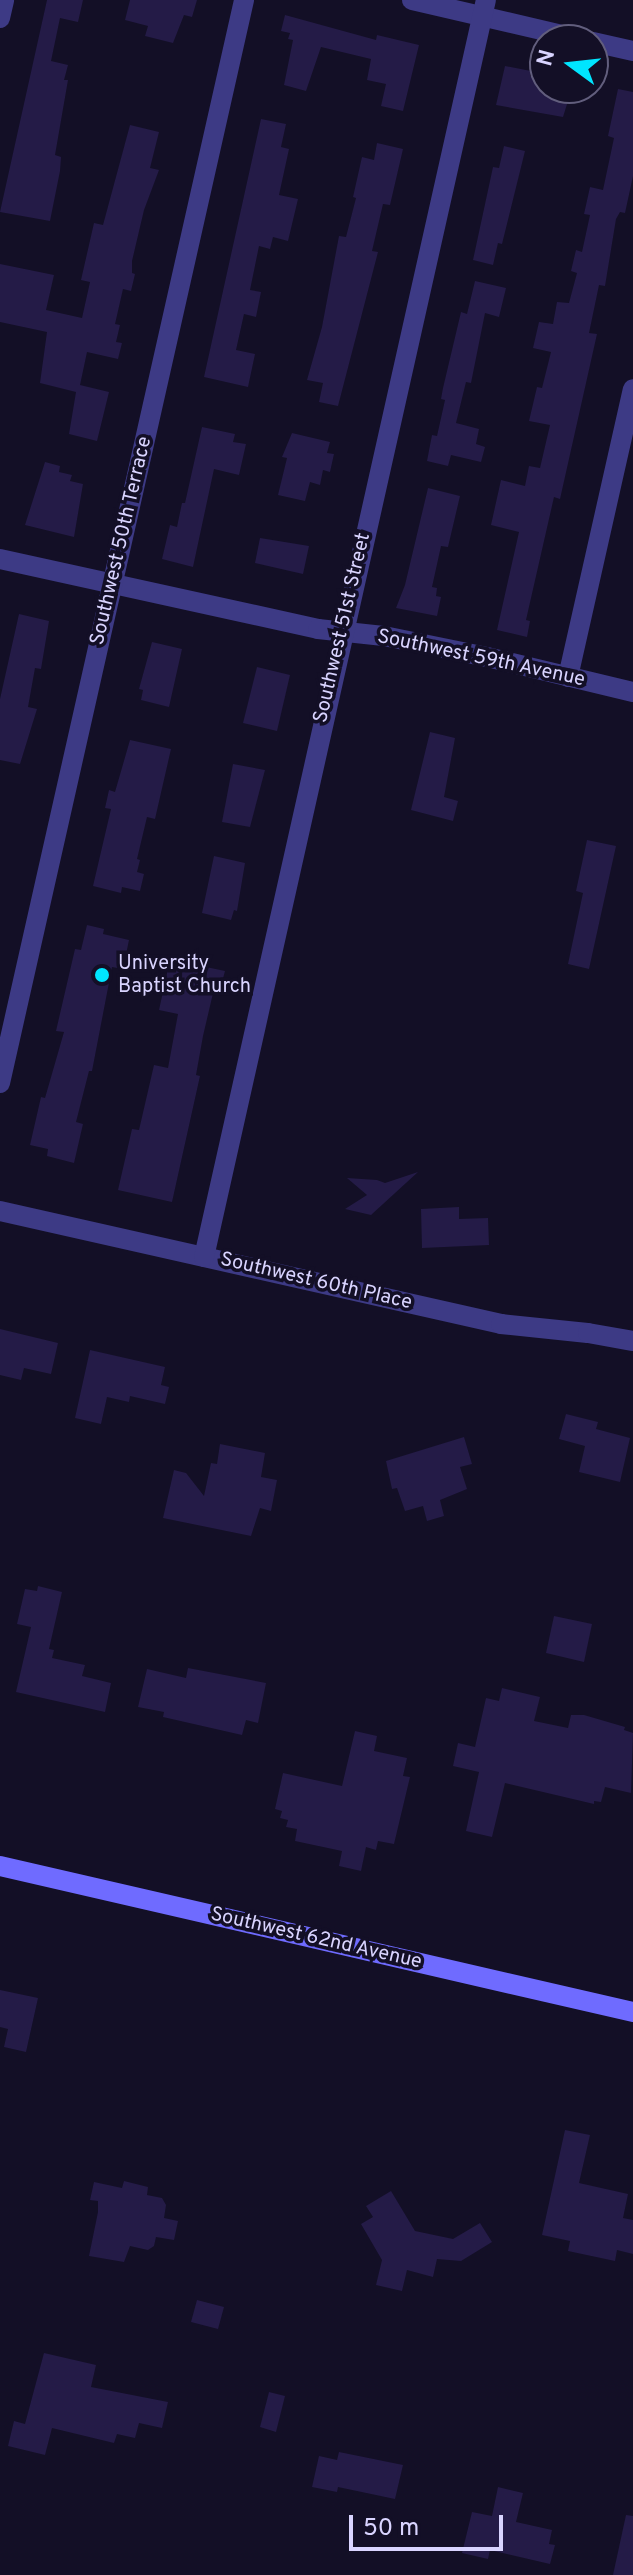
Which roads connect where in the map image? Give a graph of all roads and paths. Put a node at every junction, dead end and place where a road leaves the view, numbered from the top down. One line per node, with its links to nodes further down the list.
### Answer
1 (4, 0): 5 (street)
2 (244, 0): 11 (street, Southwest 50th Terrace)
3 (412, 0): 4 (street)
4 (484, 8): 6 (street); 12 (street, Southwest 51st Street)
5 (0, 18)
6 (534, 24)
7 (609, 46): 8 (street)
8 (633, 51)
9 (633, 389): 13 (street)
10 (0, 559): 11 (street, Southwest 59th Avenue)
11 (112, 584): 12 (street, Southwest 59th Avenue); 15 (street, Southwest 50th Terrace)
12 (343, 631): 13 (street, Southwest 59th Avenue); 17 (street, Southwest 51st Street)
13 (568, 677): 14 (street, Southwest 59th Avenue)
14 (633, 692)
15 (0, 1083)
16 (0, 1211): 17 (street, Southwest 60th Place)
17 (204, 1257): 18 (street, Southwest 60th Place)
18 (633, 1341)
19 (0, 1866): 20 (street, Southwest 62nd Avenue)
20 (633, 2012)

